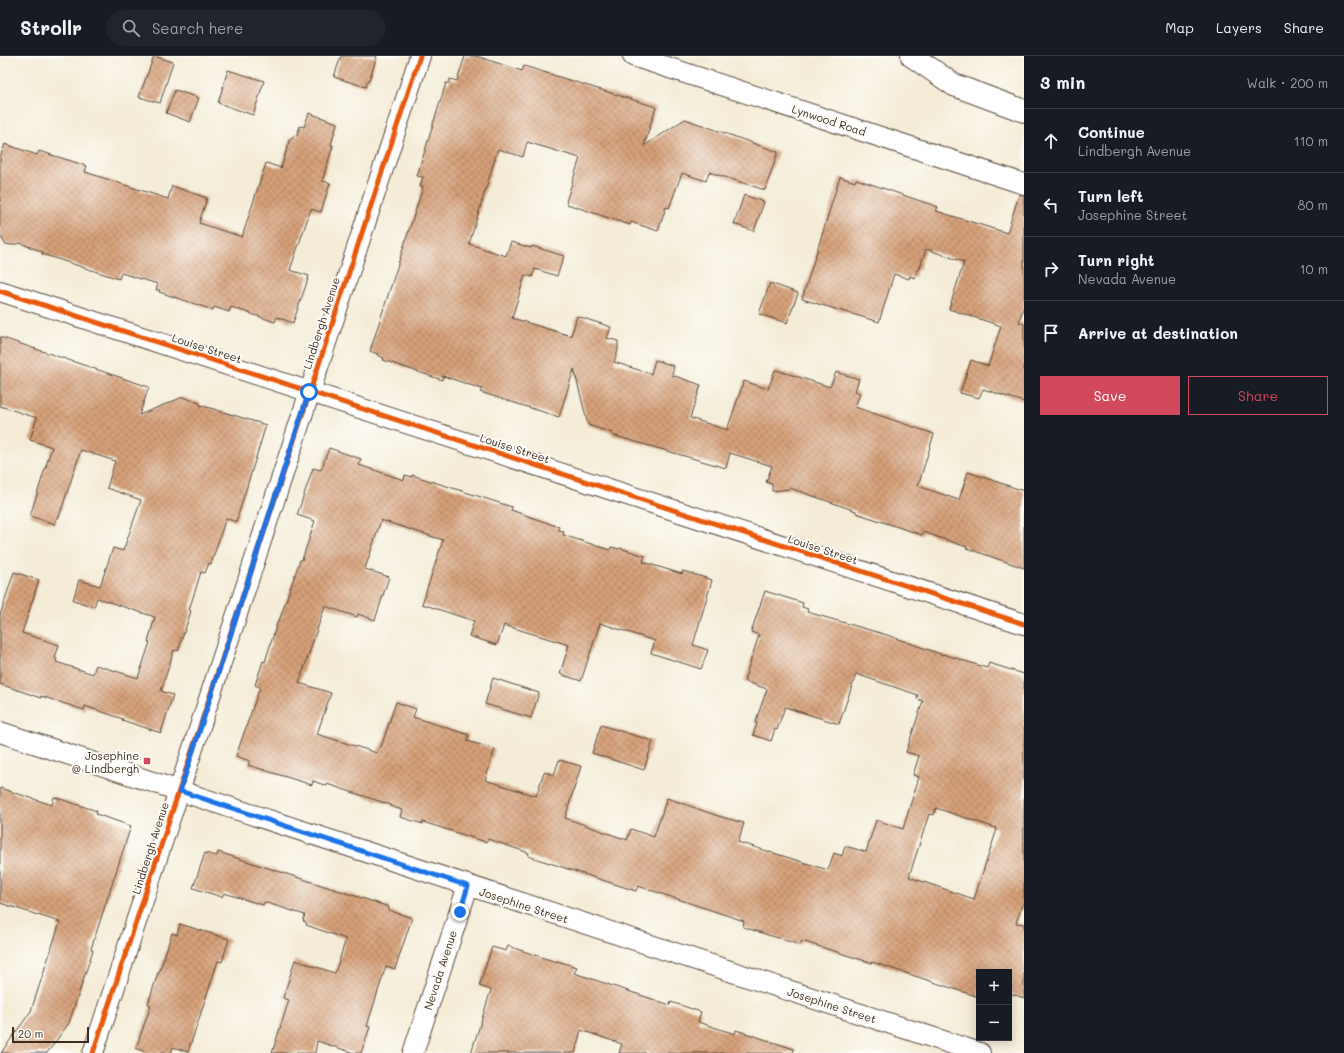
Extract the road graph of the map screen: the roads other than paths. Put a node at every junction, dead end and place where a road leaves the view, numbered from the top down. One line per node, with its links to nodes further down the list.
1 (420, 56): 7 (street, Lindbergh Avenue)
2 (633, 56): 5 (street, Lynwood Road)
3 (912, 56): 4 (highway)
4 (1024, 111)
5 (1024, 184)
6 (0, 291): 7 (street, Louise Street)
7 (309, 392): 8 (street, Louise Street); 10 (street, Lindbergh Avenue)
8 (1024, 624)
9 (0, 732): 10 (street, Josephine Street)
10 (180, 791): 11 (street, Josephine Street); 12 (street, Lindbergh Avenue)
11 (468, 886): 13 (street, Nevada Avenue); 14 (street, Josephine Street)
12 (93, 1053)
13 (413, 1053)
14 (980, 1053)

